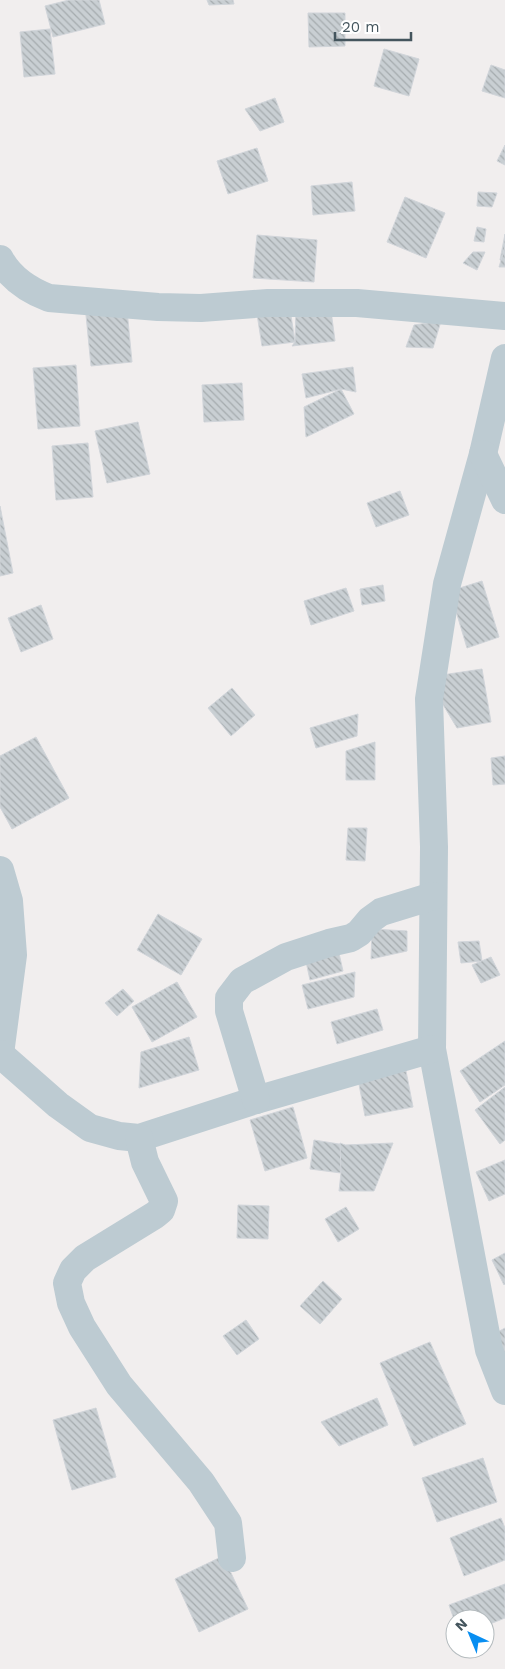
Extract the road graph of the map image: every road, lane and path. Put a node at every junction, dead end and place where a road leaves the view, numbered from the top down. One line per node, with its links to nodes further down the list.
1 (0, 259): 2 (street)
2 (505, 316)
3 (505, 358): 4 (street)
4 (483, 454): 5 (street); 7 (street)
5 (505, 500)
6 (0, 870): 9 (street)
7 (433, 896): 8 (street); 10 (street)
8 (432, 1049): 10 (street); 12 (street)
9 (0, 1054): 11 (street)
10 (256, 1100): 11 (street)
11 (139, 1138): 13 (street)
12 (505, 1391)
13 (232, 1558)

